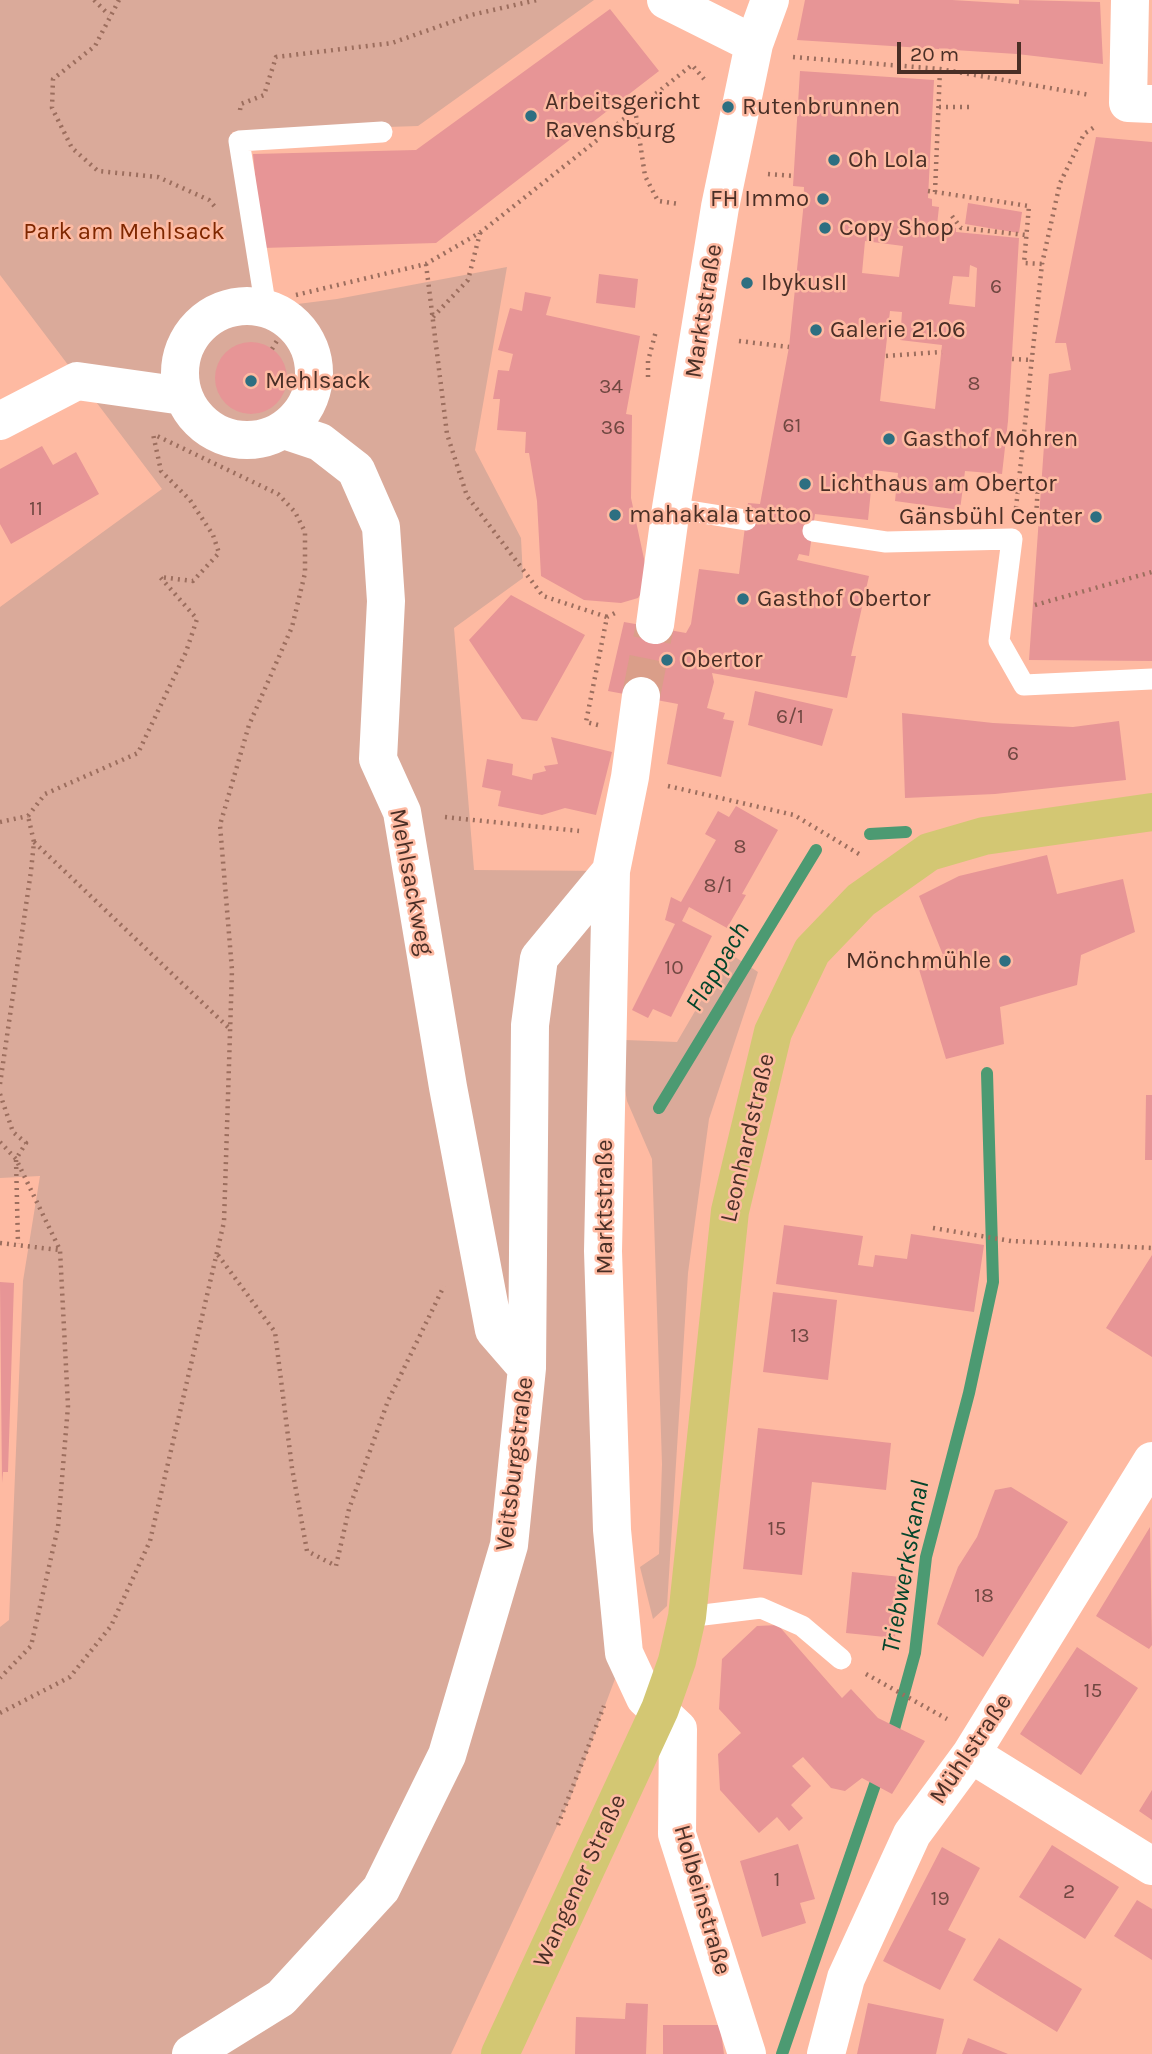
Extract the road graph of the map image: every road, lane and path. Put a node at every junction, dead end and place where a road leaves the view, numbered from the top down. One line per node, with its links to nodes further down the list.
1 (94, 0): 7 (path)
2 (119, 0): 7 (path)
3 (531, 0): 16 (path)
4 (666, 0): 8 (street)
5 (770, 0): 8 (street, Marktstraße)
6 (1130, 0): 11 (street)
7 (109, 15): 20 (path)
8 (754, 44): 9 (path); 19 (street, Marktstraße)
9 (940, 69): 11 (path); 12 (path)
10 (710, 85): 14 (path)
11 (1140, 104): 25 (path)
12 (939, 107): 13 (path); 18 (path)
13 (969, 107)
14 (635, 108): 19 (path); 22 (path)
15 (382, 132): 16 (lane)
16 (239, 141): 26 (lane)
17 (928, 191): 18 (path)
18 (935, 192): 23 (path)
19 (720, 207): 28 (street, Marktstraße)
20 (220, 214)
21 (952, 216): 23 (path)
22 (481, 232): 24 (path); 27 (path)
23 (1026, 235): 25 (path)
24 (426, 264): 26 (path); 27 (path)
25 (1042, 264): 33 (path)
26 (278, 302): 34 (street); 36 (street)
27 (432, 317): 45 (path)
28 (700, 337): 29 (path); 39 (street, Marktstraße)
29 (789, 347)
30 (942, 352): 31 (path)
31 (886, 356)
32 (1012, 359): 33 (path)
33 (1034, 360): 37 (path)
34 (183, 396): 35 (street); 36 (street)
35 (0, 421)
36 (284, 430): 50 (street, Mehlsackweg)
37 (1020, 480): 38 (path); 42 (path)
38 (1038, 482)
39 (671, 508): 40 (lane); 46 (street, Marktstraße)
40 (746, 520)
41 (813, 531): 42 (lane)
42 (1012, 539): 47 (lane)
43 (1152, 572): 44 (path)
44 (1030, 607)
45 (607, 617)
46 (655, 625)
47 (1152, 679)
48 (641, 696): 49 (street, Marktstraße)
49 (630, 777): 55 (street, Marktstraße); 56 (path)
50 (402, 812): 55 (path); 71 (street, Mehlsackweg)
51 (1152, 812): 56 (main road, Leonhardstraße)
52 (28, 816): 53 (path); 54 (path); 59 (path)
53 (0, 822)
54 (34, 842): 58 (path); 59 (path)
55 (614, 853): 71 (street, Veitsburgstraße); 74 (street, Marktstraße)
56 (894, 875): 73 (main road, Leonhardstraße)
57 (0, 1029): 58 (path)
58 (9, 1031): 60 (path)
59 (231, 1031): 69 (path)
60 (0, 1084)
61 (0, 1094): 63 (path)
62 (0, 1142): 63 (path)
63 (16, 1159): 66 (path); 68 (path)
64 (933, 1228): 67 (path)
65 (0, 1243): 66 (path)
66 (18, 1244): 68 (path)
67 (1152, 1248)
68 (60, 1250): 76 (path)
69 (218, 1255): 70 (path); 80 (path)
70 (446, 1282)
71 (527, 1368): 84 (street, Veitsburgstraße)
72 (1152, 1461): 81 (street, Mühlstraße)
73 (687, 1617): 75 (lane); 78 (main road, Leonhardstraße)
74 (624, 1653): 78 (street, Marktstraße); 82 (path)
75 (841, 1659)
76 (0, 1678)
77 (882, 1684): 79 (path)
78 (660, 1709): 85 (main road, Wangener Straße); 86 (street, Holbeinstraße)
79 (929, 1710)
80 (0, 1713)
81 (971, 1754): 83 (street); 87 (street, Mühlstraße)
82 (555, 1832)
83 (1152, 1866)
84 (191, 2054)
85 (500, 2054)
86 (747, 2054)
87 (826, 2054)

